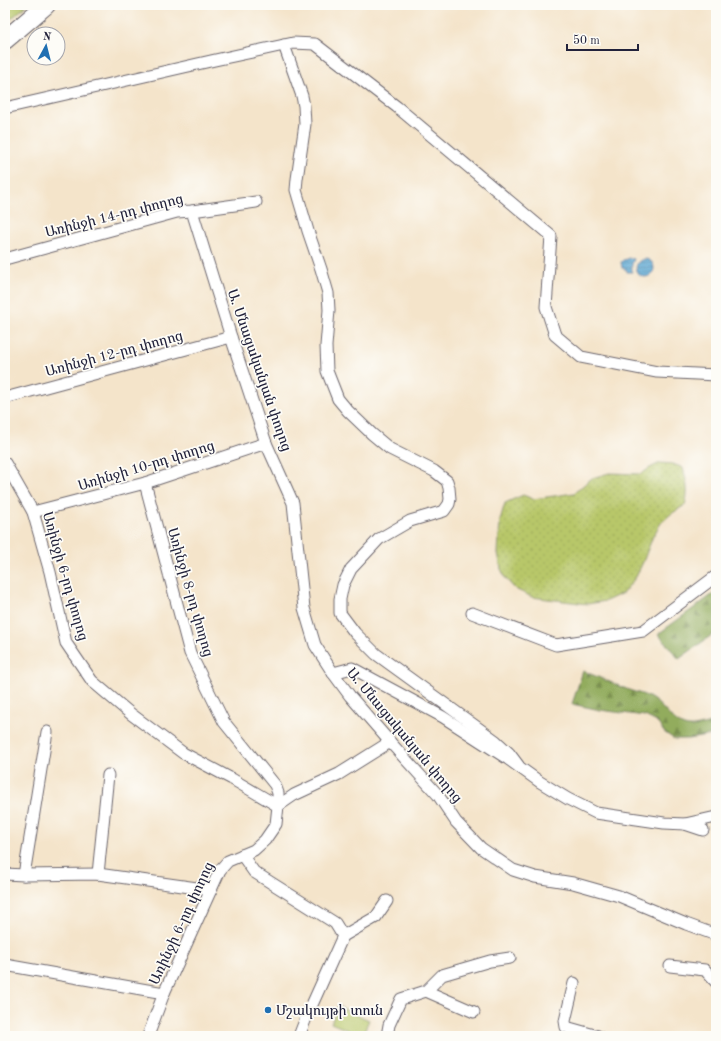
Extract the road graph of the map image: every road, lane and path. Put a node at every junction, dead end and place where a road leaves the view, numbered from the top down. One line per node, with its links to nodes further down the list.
1 (46, 5): 2 (highway)
2 (5, 40)
3 (284, 45): 4 (street); 9 (street); 20 (street)
4 (5, 108)
5 (256, 202): 6 (street, Առինջի 14-րդ փողոց)
6 (192, 211): 7 (street, Առինջի 14-րդ փողոց); 8 (street, Ա. Մնացականյան փողոց)
7 (5, 259)
8 (231, 337): 10 (street, Առինջի 12-րդ փողոց); 11 (street, Ա. Մնացականյան փողոց)
9 (716, 375)
10 (5, 398)
11 (266, 443): 13 (street, Առինջի 10-րդ փողոց); 17 (street, Ա. Մնացականյան փողոց)
12 (5, 463): 14 (street, Առինջի 6-րդ փողոց)
13 (145, 483): 14 (street, Առինջի 10-րդ փողոց); 22 (street, Առինջի 8-րդ փողոց)
14 (33, 512): 22 (street, Առինջի 6-րդ փողոց)
15 (716, 576): 16 (street)
16 (472, 614)
17 (333, 673): 19 (street, Ա. Մնացականյան փողոց); 20 (street)
18 (47, 732): 29 (street)
19 (390, 742): 22 (street); 32 (street, Ա. Մնացականյան փողոց)
20 (518, 765): 24 (street)
21 (108, 775): 28 (street)
22 (278, 806): 26 (street, Առինջի 6-րդ փողոց)
23 (716, 817): 24 (street)
24 (685, 824): 25 (street)
25 (703, 830)
26 (242, 855): 30 (street, Առինջի 6-րդ փողոց); 33 (street)
27 (5, 874): 29 (street)
28 (98, 874): 29 (street); 30 (street)
29 (24, 875)
30 (211, 890): 40 (street, Առինջի 6-րդ փողոց)
31 (387, 901): 33 (street)
32 (716, 935)
33 (343, 936): 43 (street)
34 (510, 958): 39 (street)
35 (5, 965): 40 (street)
36 (670, 966): 37 (street)
37 (716, 982)
38 (574, 983): 45 (street)
39 (426, 991): 41 (street); 44 (street)
40 (164, 993): 42 (street, Առինջի 6-րդ փողոց)
41 (474, 1012)
42 (148, 1036)
43 (299, 1036)
44 (387, 1036)
45 (598, 1036)

